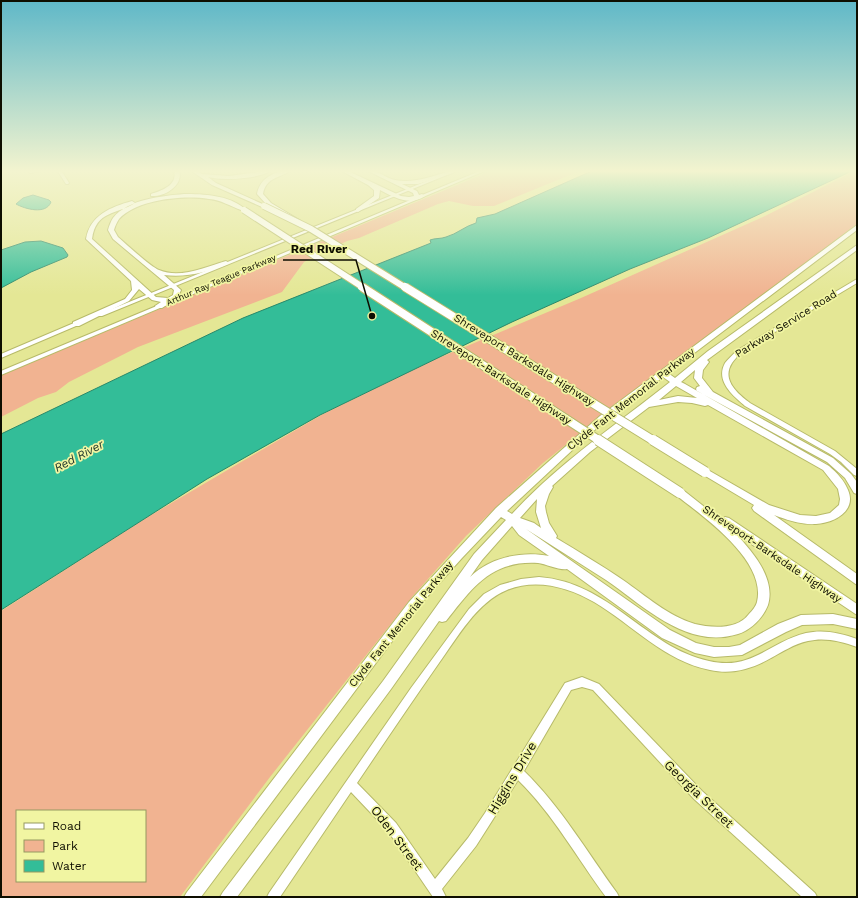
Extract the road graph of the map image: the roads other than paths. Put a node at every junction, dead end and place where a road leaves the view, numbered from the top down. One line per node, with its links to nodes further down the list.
1 (109, 212): 12 (main road)
2 (125, 212): 10 (main road)
3 (247, 212): 30 (main road, Shreveport-Barksdale Highway, bridge)
4 (279, 212): 26 (main road, Shreveport Barksdale Highway, bridge)
5 (353, 212): 9 (street, Arthur Ray Teague Parkway)
6 (384, 212): 15 (street, Arthur Ray Teague Parkway)
7 (857, 227): 22 (main road, Clyde Fant Memorial Parkway)
8 (857, 247): 19 (main road, Clyde Fant Memorial Parkway)
9 (226, 263): 10 (main road); 13 (street, Arthur Ray Teague Parkway)
10 (156, 272): 13 (main road)
11 (857, 281): 27 (street, Parkway Service Road)
12 (134, 282): 14 (main road); 18 (main road)
13 (173, 286): 14 (street, Arthur Ray Teague Parkway); 16 (main road)
14 (149, 295): 16 (main road); 18 (street, Arthur Ray Teague Parkway)
15 (181, 297): 16 (main road); 17 (street, Arthur Ray Teague Parkway)
16 (169, 300): 17 (main road)
17 (160, 306): 21 (street, Arthur Ray Teague Parkway)
18 (76, 324): 20 (street, Arthur Ray Teague Parkway)
19 (711, 353): 23 (main road, Clyde Fant Memorial Parkway); 24 (main road)
20 (1, 356)
21 (1, 373)
22 (663, 374): 23 (main road); 31 (main road, Clyde Fant Memorial Parkway)
23 (676, 381): 24 (main road); 25 (main road, Clyde Fant Memorial Parkway)
24 (717, 402): 25 (main road); 26 (main road); 29 (main road)
25 (633, 416): 28 (main road, Clyde Fant Memorial Parkway)
26 (705, 472): 35 (main road, Shreveport Barksdale Highway)
27 (857, 473)
28 (555, 477): 32 (main road, Clyde Fant Memorial Parkway); 33 (main road)
29 (857, 490)
30 (680, 493): 33 (main road); 36 (main road, Shreveport-Barksdale Highway)
31 (499, 511): 32 (main road); 44 (main road, Clyde Fant Memorial Parkway)
32 (512, 519): 33 (main road); 34 (main road); 39 (main road, Clyde Fant Memorial Parkway)
33 (558, 544)
34 (579, 572): 37 (main road); 39 (main road)
35 (857, 580)
36 (857, 610)
37 (857, 624)
38 (857, 643): 42 (street)
39 (393, 677): 45 (main road, Clyde Fant Memorial Parkway)
40 (594, 685): 41 (street, Higgins Drive); 48 (street, Georgia Street)
41 (516, 771): 43 (street, Higgins Drive); 47 (street)
42 (350, 784): 43 (street, Oden Street); 46 (street)
43 (437, 893)
44 (192, 897)
45 (228, 897)
46 (273, 897)
47 (613, 897)
48 (811, 897)

